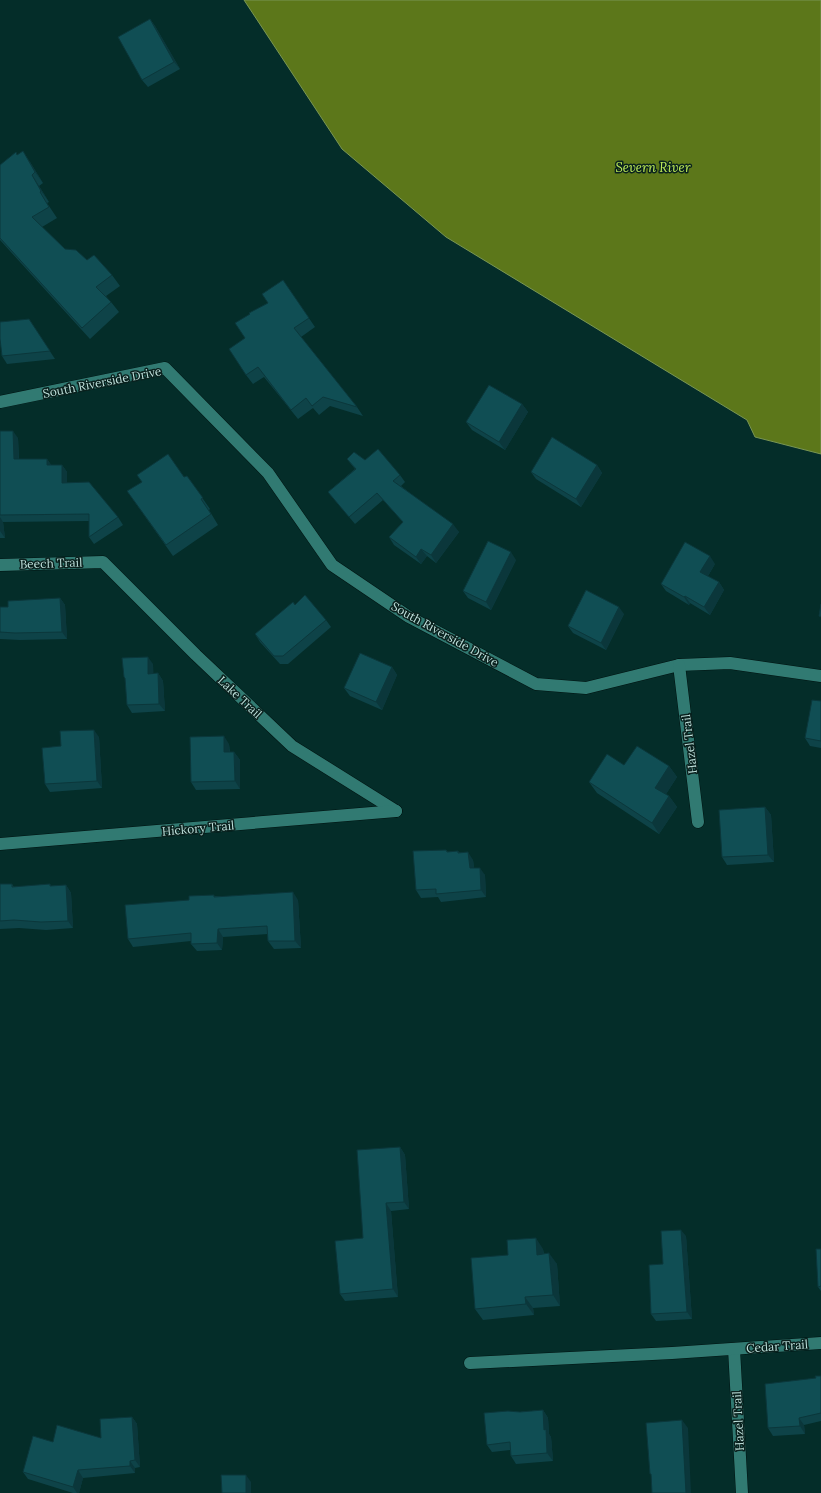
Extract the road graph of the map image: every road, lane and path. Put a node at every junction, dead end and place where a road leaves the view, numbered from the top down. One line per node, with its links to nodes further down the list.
1 (0, 402): 4 (street, South Riverside Drive)
2 (103, 562): 3 (street, Beech Trail); 6 (street, Lake Trail)
3 (0, 565)
4 (679, 665): 5 (street, South Riverside Drive); 7 (street, Hazel Trail)
5 (821, 676)
6 (396, 811): 8 (street, Hickory Trail)
7 (698, 822)
8 (0, 844)
9 (821, 1343): 10 (street, Cedar Trail)
10 (734, 1349): 11 (street, Cedar Trail); 12 (street, Hazel Trail)
11 (470, 1363)
12 (742, 1493)

